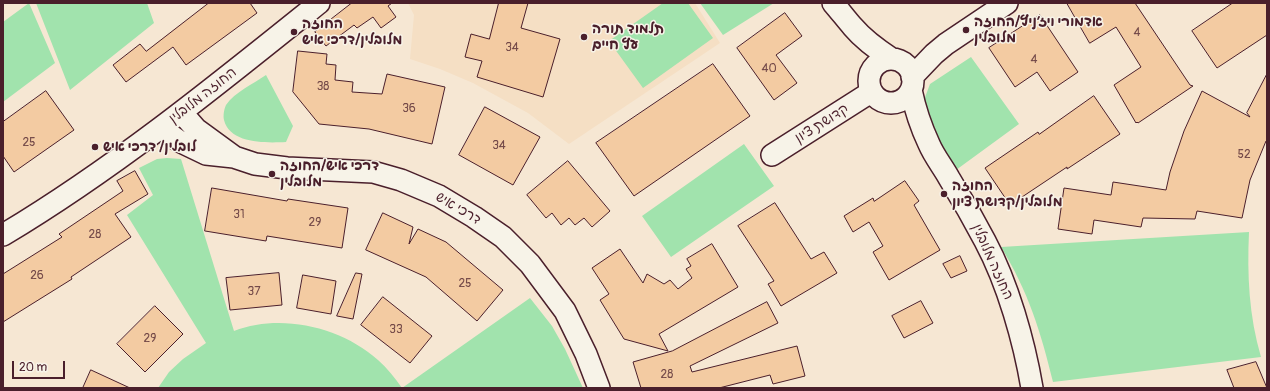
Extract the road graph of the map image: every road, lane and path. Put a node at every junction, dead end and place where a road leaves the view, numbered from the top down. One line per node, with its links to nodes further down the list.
1 (319, 3): 9 (street, החוזה מלובלין)
2 (833, 3): 4 (street)
3 (1007, 3): 6 (street)
4 (854, 28): 5 (street); 6 (street)
5 (871, 71): 6 (street); 7 (street)
6 (904, 72): 8 (street); 11 (street, החוזה מלובלין)
7 (872, 92): 8 (street); 12 (street, קדושת ציון)
8 (889, 103): 11 (street, החוזה מלובלין)
9 (182, 113): 10 (street, החוזה מלובלין); 13 (street, דרכי איש)
10 (161, 128): 13 (street, דרכי איש); 14 (street, החוזה מלובלין)
11 (930, 146): 16 (street, החוזה מלובלין)
12 (772, 155)
13 (234, 157): 15 (street, דרכי איש)
14 (3, 235)
15 (599, 388)
16 (1032, 388)

